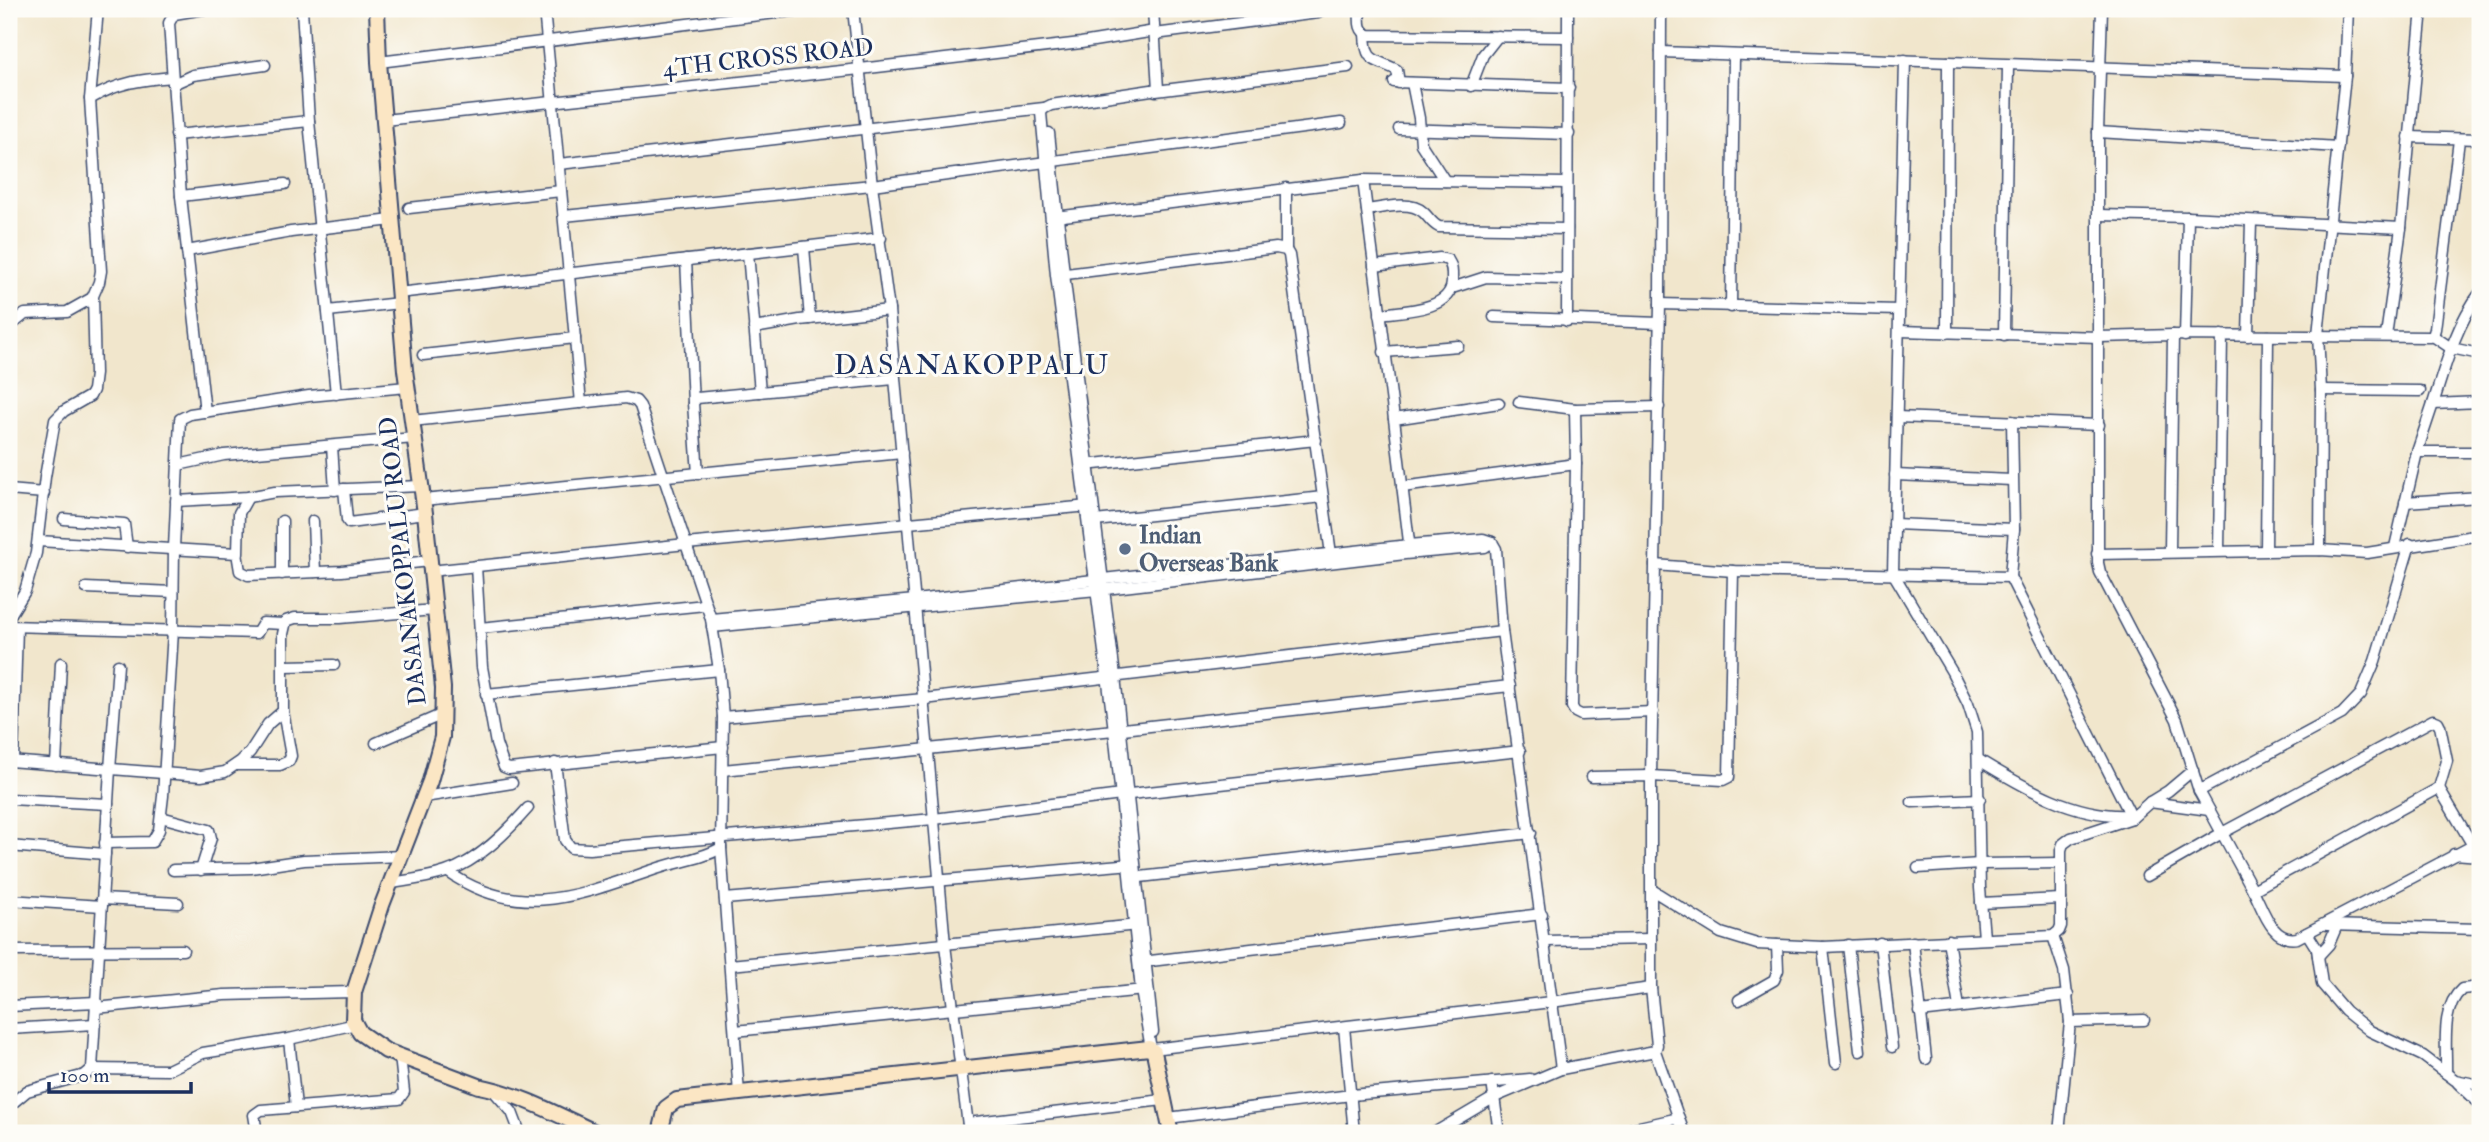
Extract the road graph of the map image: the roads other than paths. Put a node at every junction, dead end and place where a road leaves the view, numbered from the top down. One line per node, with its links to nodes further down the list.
1 (98, 9): 38 (street)
2 (204, 9): 15 (street)
3 (302, 9): 42 (street)
4 (377, 9): 25 (street, DASANAKOPPALU ROAD)
5 (544, 9): 21 (street)
6 (809, 9): 21 (street)
7 (853, 9): 31 (street)
8 (1153, 9): 17 (street)
9 (1360, 9): 18 (street)
10 (1568, 9): 20 (street)
11 (1661, 9): 22 (street)
12 (2102, 9): 30 (street)
13 (2348, 9): 32 (street)
14 (2422, 9): 50 (street)
15 (172, 11): 33 (street)
16 (1318, 13): 17 (street, 4TH CROSS ROAD)
17 (1155, 33): 31 (street, 4TH CROSS ROAD); 37 (street)
18 (1365, 34): 19 (street); 34 (street)
19 (1497, 36): 20 (street); 35 (street)
20 (1568, 37): 36 (street)
21 (547, 41): 25 (street); 39 (street)
22 (1661, 52): 23 (street); 90 (street)
23 (1734, 55): 24 (street); 91 (street)
24 (1905, 60): 26 (street); 94 (street)
25 (379, 62): 41 (street, DASANAKOPPALU ROAD)
26 (1948, 62): 28 (street); 104 (street)
27 (265, 65): 33 (street)
28 (2008, 65): 30 (street); 105 (street)
29 (1348, 67): 37 (street)
30 (2101, 68): 32 (street); 47 (street)
31 (860, 69): 39 (street, 4TH CROSS ROAD); 44 (street)
32 (2345, 76): 53 (street)
33 (173, 81): 38 (street); 49 (street)
34 (1412, 83): 35 (street); 45 (street)
35 (1471, 86): 36 (street)
36 (1569, 88): 48 (street)
37 (1156, 91): 40 (street)
38 (90, 99): 88 (street)
39 (553, 103): 41 (street, 4TH CROSS ROAD); 55 (street)
40 (1043, 109): 44 (street); 54 (street)
41 (384, 120): 70 (street, DASANAKOPPALU ROAD)
42 (309, 121): 49 (street); 73 (street)
43 (1340, 123): 54 (street)
44 (868, 128): 55 (street); 60 (street)
45 (1419, 128): 46 (street); 48 (street); 57 (street)
46 (1399, 129)
47 (2098, 132): 53 (street); 66 (street)
48 (1569, 134): 58 (street)
49 (176, 135): 63 (street)
50 (2409, 137): 52 (street); 74 (street)
51 (2480, 139): 52 (street)
52 (2459, 140): 112 (street)
53 (2338, 147): 72 (street)
54 (1049, 162): 60 (street); 68 (street)
55 (559, 164): 62 (street)
56 (1363, 180): 57 (street); 61 (street); 65 (street)
57 (1445, 181): 58 (street)
58 (1566, 183): 75 (street)
59 (285, 184): 63 (street)
60 (872, 185): 67 (street); 76 (street)
61 (1286, 188): 68 (street); 78 (street)
62 (561, 191): 64 (street); 67 (street)
63 (181, 196): 79 (street)
64 (409, 208)
65 (1367, 210): 75 (street); 82 (street)
66 (2099, 215): 69 (street); 113 (street)
67 (564, 216): 83 (street)
68 (1055, 217): 84 (street)
69 (2188, 217): 71 (street); 107 (street)
70 (392, 220): 73 (street); 89 (street, DASANAKOPPALU ROAD)
71 (2251, 220): 72 (street); 110 (street)
72 (2329, 225): 74 (street); 109 (street)
73 (319, 228): 79 (street); 95 (street)
74 (2401, 228): 114 (street)
75 (1567, 229): 85 (street)
76 (881, 238): 77 (street); 93 (street)
77 (804, 247): 80 (street); 98 (street)
78 (1286, 250): 84 (street); 142 (street)
79 (187, 251): 135 (street)
80 (748, 253): 81 (street); 102 (street)
81 (685, 260): 83 (street); 130 (street)
82 (1374, 266): 86 (street); 96 (street)
83 (568, 272): 89 (street); 115 (street)
84 (1060, 275): 149 (street)
85 (1567, 279): 86 (street); 99 (street)
86 (1452, 288): 96 (street)
87 (2480, 293): 92 (street)
88 (92, 298): 101 (street); 157 (street)
89 (399, 298): 95 (street); 122 (street, DASANAKOPPALU ROAD)
90 (1660, 304): 91 (street); 100 (street)
91 (1731, 307): 94 (street)
92 (2475, 307): 117 (street)
93 (889, 310): 98 (street); 121 (street)
94 (1899, 310): 103 (street)
95 (328, 311): 126 (street)
96 (1380, 314): 118 (street)
97 (1494, 317): 99 (street)
98 (810, 319): 102 (street)
99 (1567, 321): 100 (street)
100 (1659, 323): 133 (street)
101 (9, 327)
102 (754, 328): 125 (street)
103 (1899, 331): 104 (street); 136 (street)
104 (1947, 333): 105 (street)
105 (2004, 335): 113 (street)
106 (2173, 335): 107 (street); 113 (street); 181 (street)
107 (2185, 335): 108 (street)
108 (2221, 335): 110 (street); 182 (street)
109 (2318, 335): 111 (street); 114 (street); 123 (street)
110 (2248, 336): 111 (street)
111 (2268, 336): 183 (street)
112 (2433, 336): 114 (street); 117 (street)
113 (2099, 337): 140 (street)
114 (2386, 337)
115 (575, 338): 120 (street); 127 (street)
116 (1458, 346): 118 (street)
117 (2451, 348): 119 (street); 132 (street)
118 (1384, 352): 137 (street)
119 (2480, 354)
120 (423, 355)
121 (894, 379): 125 (street); 146 (street)
122 (407, 387): 126 (street); 138 (street, DASANAKOPPALU ROAD)
123 (2321, 390): 124 (street); 180 (street)
124 (2420, 391)
125 (760, 392): 130 (street)
126 (336, 394): 135 (street)
127 (581, 402): 138 (street); 152 (street)
128 (1519, 402): 134 (street)
129 (2480, 402): 132 (street)
130 (693, 403): 150 (street)
131 (1499, 403): 137 (street)
132 (2433, 404): 144 (street)
133 (1659, 407): 134 (street); 187 (street)
134 (1575, 408): 147 (street)
135 (205, 412): 148 (street)
136 (1897, 417): 139 (street); 151 (street)
137 (1394, 419): 154 (street)
138 (412, 421): 141 (street, DASANAKOPPALU ROAD)
139 (2012, 421): 140 (street); 153 (street)
140 (2099, 425): 186 (street)
141 (414, 438): 143 (street); 161 (street, DASANAKOPPALU ROAD)
142 (1316, 440): 149 (street); 159 (street)
143 (332, 446): 148 (street); 156 (street)
144 (2417, 452): 145 (street); 163 (street)
145 (2480, 452)
146 (902, 453): 150 (street); 169 (street)
147 (1576, 464): 154 (street); 218 (street)
148 (178, 465): 162 (street)
149 (1085, 465): 164 (street)
150 (698, 474): 152 (street)
151 (1895, 475): 153 (street); 170 (street)
152 (663, 478): 161 (street); 174 (street)
153 (2012, 480): 171 (street)
154 (1402, 487): 179 (street)
155 (9, 490): 157 (street)
156 (340, 490): 158 (street); 161 (street); 161 (street)
157 (44, 493): 173 (street)
158 (248, 496): 162 (street); 184 (street)
159 (1324, 497): 168 (street); 185 (street)
160 (2480, 497): 163 (street)
161 (423, 500): 188 (street, DASANAKOPPALU ROAD)
162 (176, 501): 178 (street)
163 (2405, 502): 177 (street)
164 (1090, 506): 168 (street); 169 (street); 195 (street)
165 (64, 519): 176 (street)
166 (282, 521): 193 (street)
167 (313, 521): 191 (street)
168 (1095, 521): 195 (street)
169 (907, 523): 174 (street); 198 (street)
170 (1894, 524): 171 (street); 192 (street)
171 (2014, 528): 194 (street)
172 (2480, 535): 175 (street)
173 (38, 541): 176 (street); 201 (street)
174 (687, 544): 189 (street); 199 (street)
175 (2410, 544): 177 (street); 239 (street)
176 (127, 547): 178 (street)
177 (2395, 547): 180 (street)
178 (174, 548): 184 (street); 197 (street)
179 (1409, 549): 185 (street); 195 (street); 207 (street)
180 (2320, 550): 183 (street)
181 (2170, 551): 182 (street); 186 (street)
182 (2219, 551): 183 (street)
183 (2266, 551)
184 (238, 554): 193 (street)
185 (1331, 554): 195 (street)
186 (2097, 554): 233 (street)
187 (1655, 565): 190 (street); 218 (street)
188 (430, 566): 189 (street); 191 (street); 200 (street, DASANAKOPPALU ROAD)
189 (476, 566): 205 (street)
190 (1733, 571): 192 (street); 235 (street)
191 (314, 572): 193 (street)
192 (1893, 573): 194 (street); 226 (street)
193 (282, 574)
194 (2010, 578): 250 (street)
195 (1100, 585): 198 (street); 213 (street)
196 (86, 588): 197 (street)
197 (173, 592): 206 (street)
198 (916, 604): 202 (street); 216 (street)
199 (705, 605): 202 (street); 205 (street)
200 (434, 610): 203 (street); 219 (street, DASANAKOPPALU ROAD)
201 (9, 617)
202 (711, 623): 212 (street)
203 (284, 624): 206 (street); 210 (street)
204 (13, 626): 206 (street); 227 (street)
205 (480, 628): 215 (street)
206 (173, 631): 234 (street)
207 (1502, 631): 213 (street); 214 (street)
208 (61, 663): 229 (street)
209 (118, 664): 231 (street)
210 (284, 666): 211 (street); 217 (street)
211 (334, 666)
212 (719, 670): 215 (street); 220 (street)
213 (1111, 676): 216 (street); 221 (street)
214 (1510, 686): 221 (street); 225 (street)
215 (486, 694): 228 (street)
216 (924, 699): 220 (street); 224 (street)
217 (283, 711): 230 (street); 230 (street)
218 (1653, 712): 235 (street)
219 (443, 714): 222 (street); 241 (street, DASANAKOPPALU ROAD)
220 (723, 717): 223 (street)
221 (1117, 730): 224 (street); 240 (street)
222 (376, 743)
223 (723, 747): 228 (street); 232 (street)
224 (929, 750): 232 (street); 251 (street)
225 (1520, 751): 240 (street); 252 (street)
226 (1979, 760): 243 (street); 250 (street)
227 (11, 761): 229 (street)
228 (555, 763): 254 (street)
229 (56, 765): 231 (street)
230 (235, 765): 234 (street)
231 (110, 769): 234 (street); 246 (street)
232 (723, 770): 254 (street)
233 (2193, 770): 239 (street); 245 (street)
234 (164, 774): 249 (street)
235 (1651, 776): 236 (street); 272 (street)
236 (1592, 777)
237 (512, 783): 241 (street)
238 (2439, 788): 253 (street); 255 (street); 273 (street)
239 (2199, 791): 248 (street)
240 (1125, 794): 251 (street); 262 (street)
241 (424, 797): 259 (street, DASANAKOPPALU ROAD)
242 (9, 799): 246 (street)
243 (1980, 799): 244 (street); 263 (street)
244 (1912, 802)
245 (2150, 802): 248 (street); 250 (street)
246 (108, 804): 257 (street)
247 (528, 808): 267 (street)
248 (2209, 810): 253 (street)
249 (160, 817): 257 (street); 266 (street)
250 (2131, 817): 261 (street)
251 (934, 819): 254 (street); 270 (street)
252 (1531, 833): 269 (street); 280 (street)
253 (2221, 833): 268 (street); 273 (street)
254 (721, 843): 267 (street); 274 (street)
255 (2476, 843): 258 (street)
256 (9, 846): 257 (street)
257 (105, 849): 277 (street)
258 (2454, 854): 260 (street); 282 (street)
259 (403, 856): 266 (street); 271 (street, DASANAKOPPALU ROAD)
260 (2480, 856)
261 (2061, 863): 263 (street); 275 (street)
262 (1131, 864): 269 (street); 270 (street)
263 (1980, 864): 264 (street); 279 (street)
264 (1918, 867)
265 (173, 870): 266 (street)
266 (201, 870)
267 (448, 872): 271 (street)
268 (2147, 876)
269 (1133, 878): 281 (street)
270 (939, 880): 274 (street); 292 (street)
271 (392, 883): 305 (street, DASANAKOPPALU ROAD)
272 (1652, 890): 287 (street); 293 (street)
273 (2253, 890): 284 (street)
274 (725, 899): 301 (street)
275 (2061, 899): 279 (street); 285 (street)
276 (9, 900): 277 (street)
277 (102, 903): 278 (street); 298 (street)
278 (178, 903)
279 (1981, 903): 286 (street)
280 (1542, 914): 289 (street); 300 (street)
281 (1138, 925): 292 (street); 300 (street)
282 (2332, 925): 283 (street); 284 (street); 299 (street)
283 (2480, 929)
284 (2307, 933): 299 (street)
285 (2053, 936): 286 (street); 306 (street)
286 (1984, 937): 288 (street)
287 (1651, 939): 289 (street); 303 (street)
288 (1948, 940): 290 (street); 311 (street)
289 (1546, 941): 308 (street)
290 (1913, 942): 291 (street); 313 (street)
291 (1880, 943): 294 (street); 323 (street)
292 (945, 945): 301 (street); 312 (street)
293 (1777, 945): 295 (street); 307 (street)
294 (1848, 945): 295 (street); 325 (street)
295 (1823, 947): 328 (street)
296 (183, 950): 298 (street)
297 (9, 951): 298 (street)
298 (99, 951): 309 (street)
299 (2318, 956): 332 (street)
300 (1142, 962): 304 (street)
301 (730, 965): 320 (street)
302 (2480, 987): 332 (street)
303 (1651, 988): 308 (street); 324 (street)
304 (1144, 990): 312 (street); 322 (street)
305 (354, 992): 309 (street); 317 (street, DASANAKOPPALU ROAD)
306 (2068, 995): 311 (street); 315 (street)
307 (1739, 1000)
308 (1552, 1002): 318 (street); 330 (street)
309 (96, 1005): 310 (street); 316 (street)
310 (9, 1006)
311 (1959, 1007): 313 (street)
312 (954, 1010): 320 (street); 331 (street)
313 (1920, 1012): 327 (street)
314 (2144, 1020): 315 (street)
315 (2070, 1022): 358 (street)
316 (95, 1024): 319 (street); 329 (street)
317 (356, 1024): 321 (street); 326 (street)
318 (1344, 1027): 322 (street); 339 (street)
319 (9, 1029)
320 (735, 1031): 338 (street)
321 (289, 1040): 329 (street); 344 (street)
322 (1151, 1046): 331 (street); 341 (street)
323 (1892, 1047)
324 (1655, 1051): 330 (street); 346 (street)
325 (1860, 1051)
326 (400, 1056): 337 (street); 344 (street)
327 (1926, 1059)
328 (1836, 1063)
329 (92, 1069): 343 (street)
330 (1561, 1069): 333 (street)
331 (960, 1070): 338 (street); 347 (street)
332 (2446, 1073): 334 (street)
333 (1539, 1078): 335 (street); 340 (street)
334 (2455, 1080): 336 (street); 342 (street)
335 (1492, 1082): 339 (street); 340 (street)
336 (2480, 1084)
337 (492, 1089): 349 (street); 350 (street)
338 (739, 1094): 351 (street)
339 (1351, 1095): 345 (street); 353 (street)
340 (1495, 1097): 354 (street); 355 (street)
341 (1163, 1100): 345 (street); 347 (street)
342 (2480, 1104)
343 (9, 1106)
344 (296, 1107): 348 (street)
345 (1168, 1118): 352 (street)
346 (1679, 1118): 356 (street); 357 (street)
347 (969, 1128)
348 (257, 1133)
349 (520, 1133)
350 (597, 1133)
351 (660, 1133)
352 (1171, 1133)
353 (1354, 1133)
354 (1434, 1133)
355 (1499, 1133)
356 (1613, 1133)
357 (1684, 1133)
358 (2059, 1133)

